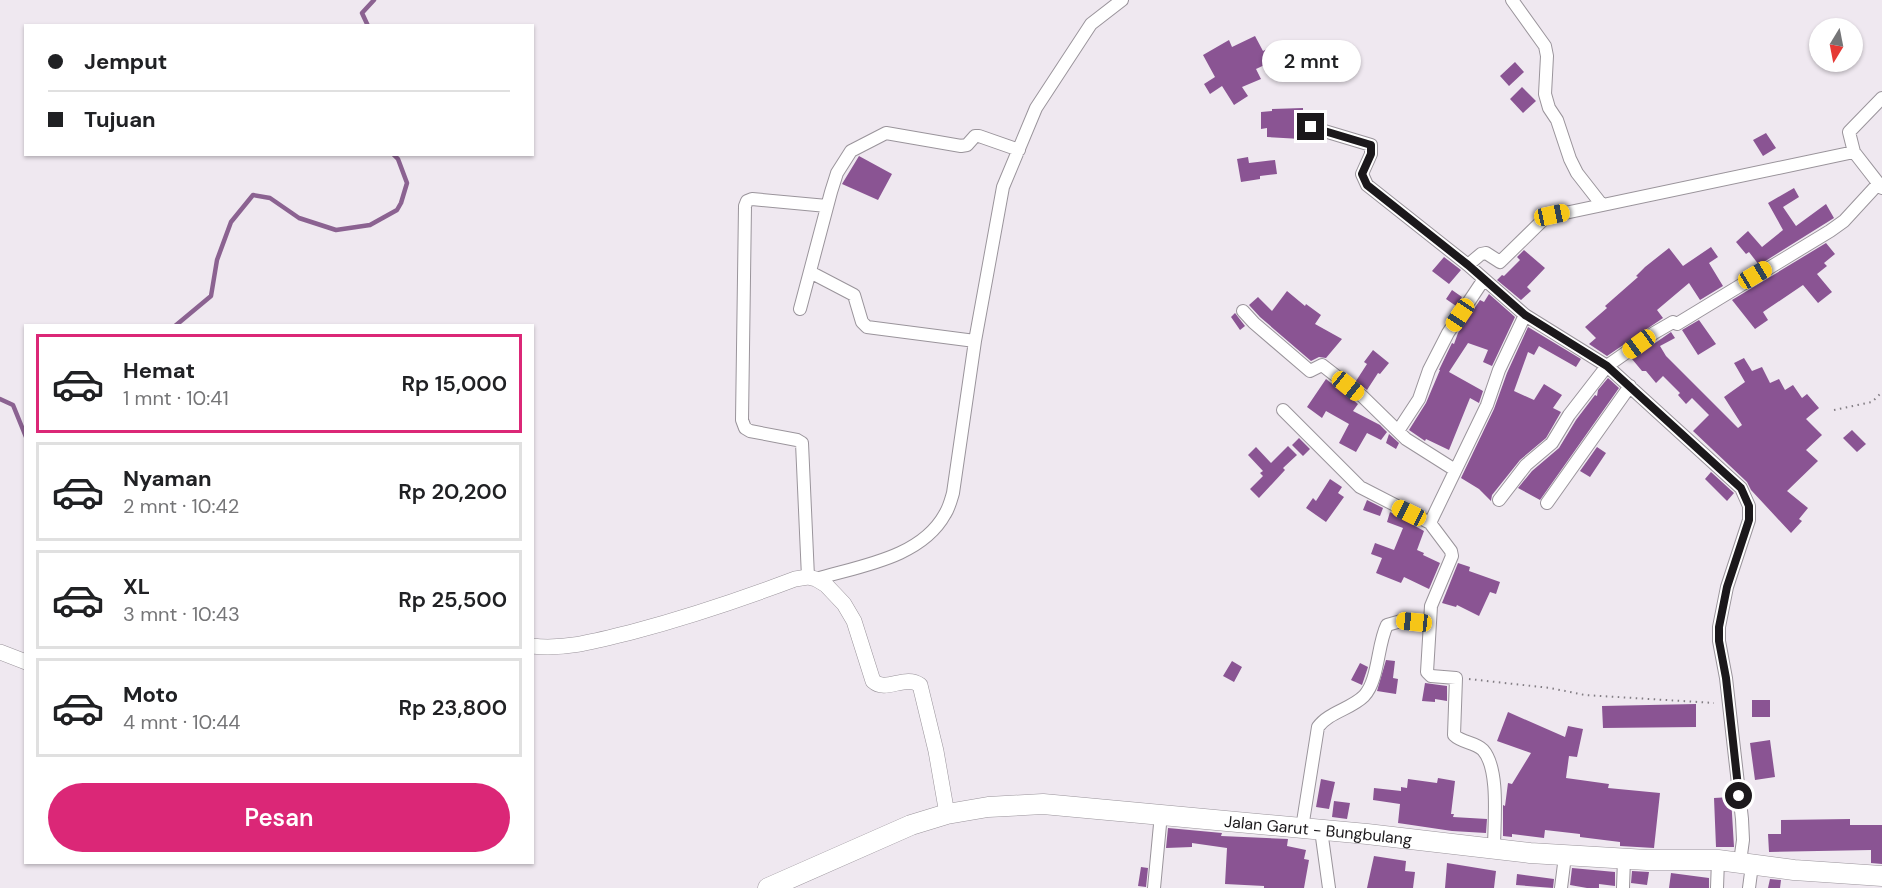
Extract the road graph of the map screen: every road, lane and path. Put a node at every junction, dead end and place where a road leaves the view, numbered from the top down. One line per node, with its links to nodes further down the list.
1 (1122, 0): 3 (street)
2 (1512, 0): 9 (street)
3 (1106, 5): 6 (street)
4 (1882, 98): 7 (street)
5 (1311, 127): 11 (street)
6 (1018, 150): 10 (street); 17 (street)
7 (1854, 152): 8 (street); 9 (street)
8 (1880, 186): 18 (street)
9 (1602, 205): 11 (street)
10 (826, 206): 12 (street); 28 (street)
11 (1468, 265): 13 (street)
12 (810, 272): 14 (street); 17 (street)
13 (1484, 279): 16 (street); 23 (street)
14 (800, 309)
15 (1243, 311): 23 (street)
16 (1525, 315): 18 (street); 24 (street)
17 (975, 341): 28 (street)
18 (1607, 366): 19 (street); 25 (street)
19 (1630, 386): 26 (street); 34 (street)
20 (1882, 392): 22 (path)
21 (1283, 410): 27 (street)
22 (1834, 410)
23 (1398, 431): 24 (street)
24 (1455, 470): 27 (street)
25 (1499, 500)
26 (1547, 503)
27 (1430, 523): 29 (street)
28 (812, 578): 30 (street); 35 (street)
29 (1430, 625): 33 (street); 37 (street)
30 (534, 646)
31 (0, 652): 32 (street)
32 (24, 661)
33 (1456, 678): 34 (path); 38 (street)
34 (1729, 704): 42 (street)
35 (947, 814): 36 (main road, Jalan Garut - Bungbulang); 44 (main road, Jalan Garut - Bungbulang)
36 (1161, 814): 37 (main road, Jalan Garut - Bungbulang); 45 (street)
37 (1312, 829): 38 (main road, Jalan Garut - Bungbulang); 46 (street)
38 (1494, 849): 39 (main road, Jalan Garut - Bungbulang)
39 (1565, 856): 40 (main road, Jalan Garut - Bungbulang); 47 (street)
40 (1624, 859): 41 (main road, Jalan Garut - Bungbulang); 48 (street)
41 (1718, 860): 42 (main road, Jalan Garut - Bungbulang); 49 (street)
42 (1746, 863): 43 (main road, Jalan Garut - Bungbulang); 50 (street)
43 (1882, 876)
44 (768, 888)
45 (1154, 888)
46 (1329, 888)
47 (1561, 888)
48 (1623, 888)
49 (1717, 888)
50 (1749, 888)

